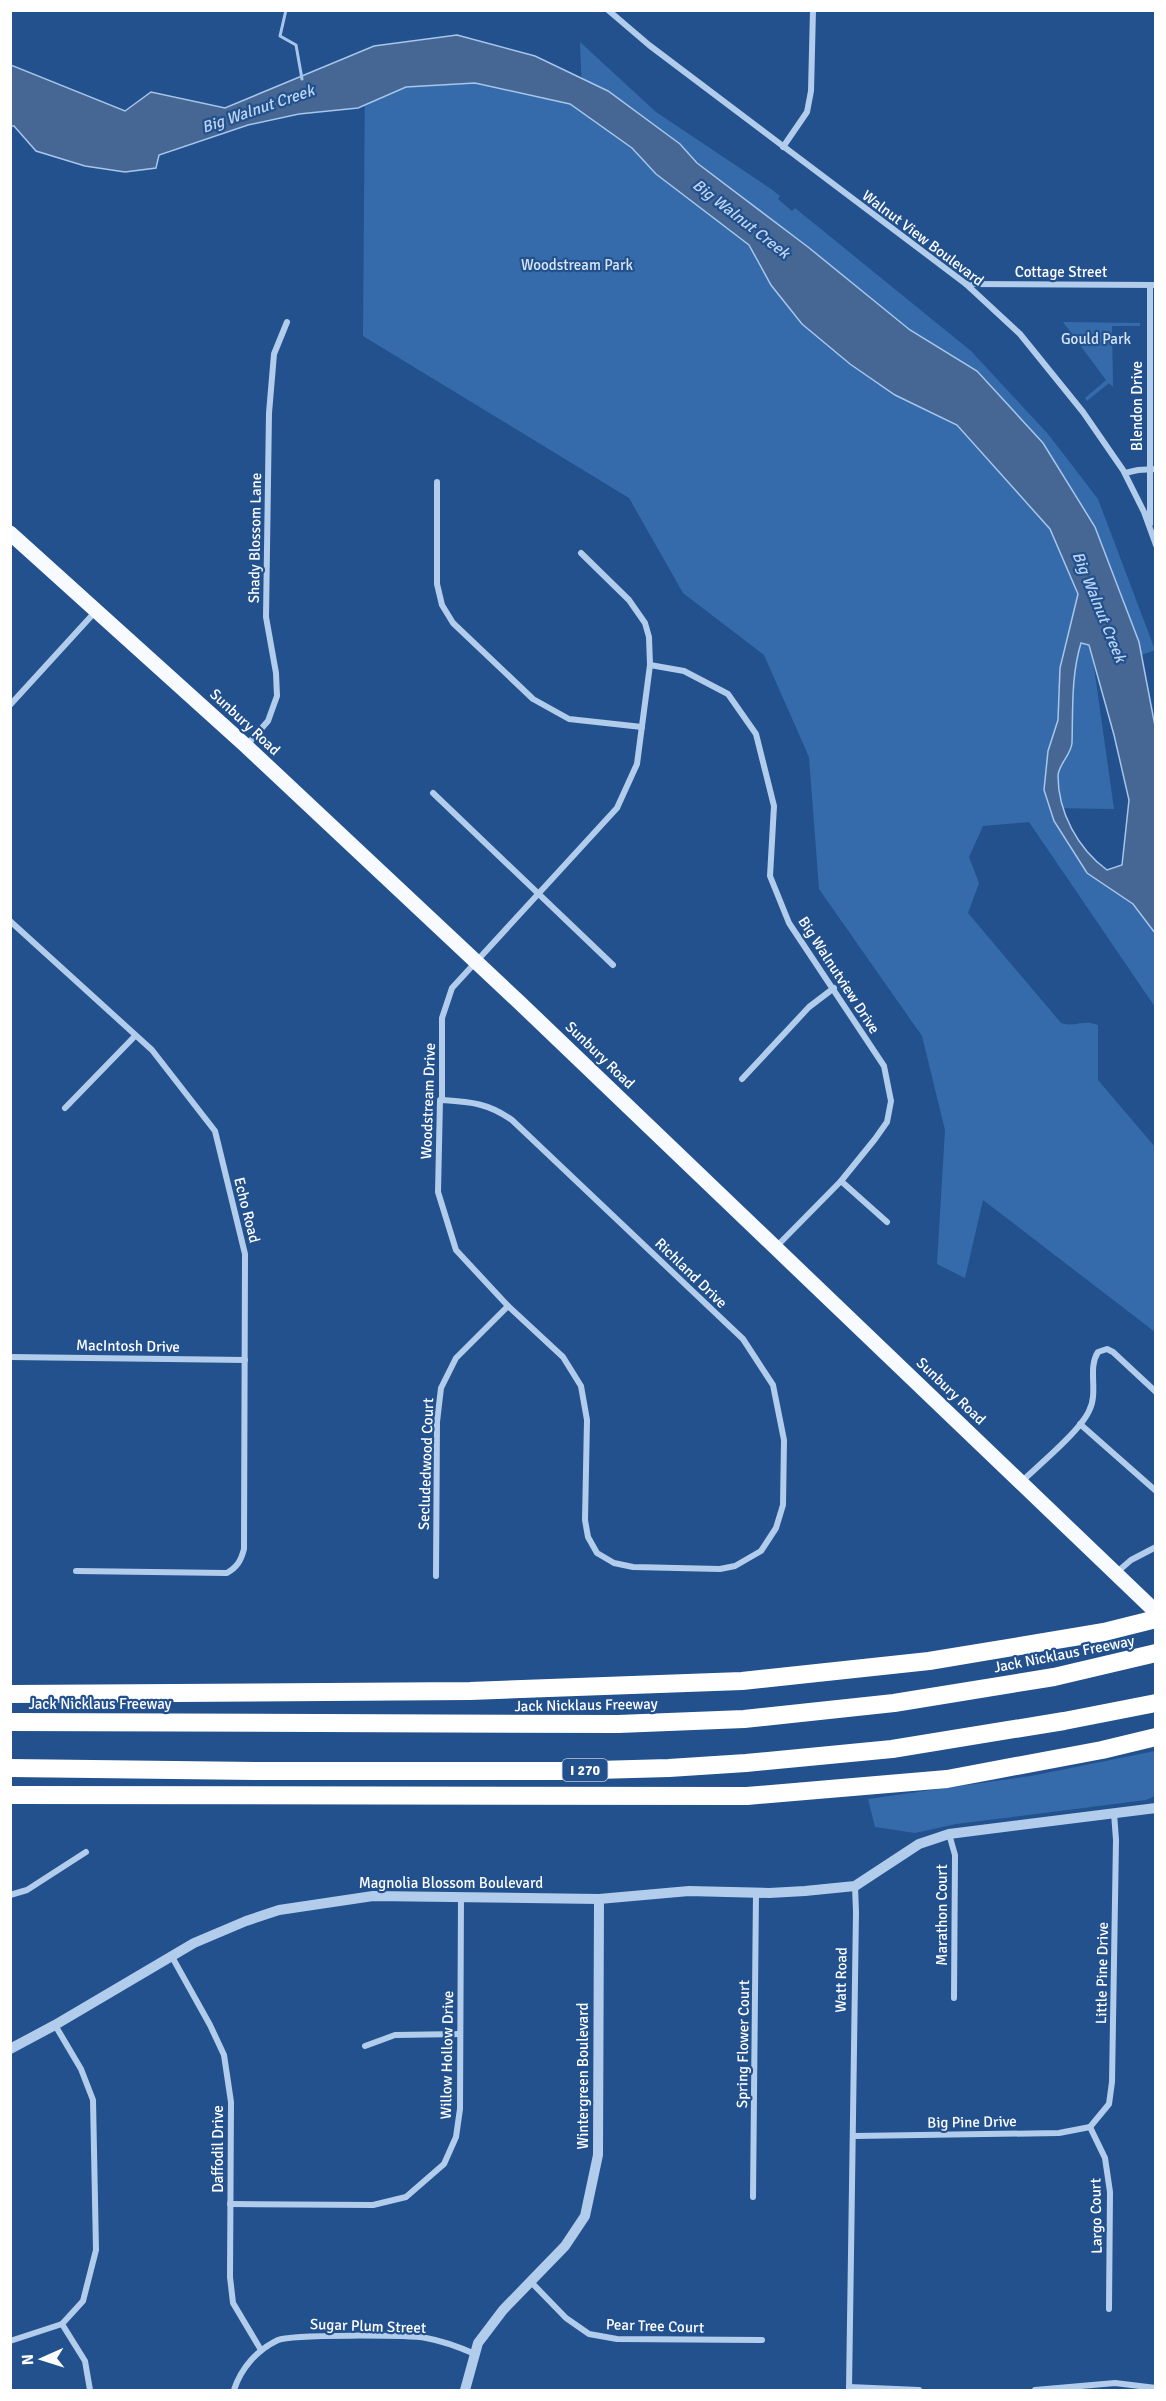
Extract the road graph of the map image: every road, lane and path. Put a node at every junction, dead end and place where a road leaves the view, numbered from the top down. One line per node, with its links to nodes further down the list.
1 (608, 10): 3 (street, Walnut View Boulevard)
2 (813, 10): 3 (street)
3 (783, 147): 4 (street, Walnut View Boulevard)
4 (966, 284): 5 (street, Cottage Street); 8 (street, Walnut View Boulevard)
5 (1153, 285): 7 (street, Blendon Drive)
6 (287, 322): 18 (street, Shady Blossom Lane)
7 (1153, 469): 8 (street); 10 (street, Blendon Drive)
8 (1125, 473): 10 (street, Walnut View Boulevard)
9 (437, 482): 17 (street)
10 (1150, 528): 12 (street, Walnut View Boulevard)
11 (10, 533): 14 (main road, Sunbury Road)
12 (1155, 545)
13 (581, 553): 15 (street, Woodstream Drive)
14 (97, 611): 16 (street); 18 (main road, Sunbury Road)
15 (650, 665): 17 (street, Woodstream Drive); 24 (street, Big Walnutview Drive)
16 (10, 705)
17 (642, 727): 20 (street, Woodstream Drive)
18 (246, 746): 22 (main road, Sunbury Road)
19 (433, 794): 20 (street)
20 (539, 895): 22 (street, Woodstream Drive); 23 (street)
21 (10, 921): 25 (street, Echo Road)
22 (474, 962): 27 (street, Woodstream Drive); 31 (main road, Sunbury Road)
23 (613, 965)
24 (834, 988): 26 (street); 29 (street, Big Walnutview Drive)
25 (135, 1036): 28 (street); 34 (street, Echo Road)
26 (742, 1079)
27 (442, 1100): 32 (street, Woodstream Drive); 40 (street, Richland Drive)
28 (66, 1108)
29 (841, 1181): 30 (street); 31 (street, Big Walnutview Drive)
30 (887, 1222)
31 (775, 1248): 37 (main road, Sunbury Road)
32 (508, 1306): 40 (street, Woodstream Drive); 43 (street, Secludedwood Court)
33 (10, 1357): 34 (street, MacIntosh Drive)
34 (245, 1360): 41 (street, Echo Road)
35 (1155, 1392): 36 (street)
36 (1080, 1424): 37 (street); 38 (street)
37 (1021, 1483): 42 (main road, Sunbury Road)
38 (1155, 1491)
39 (1155, 1547): 42 (street)
40 (597, 1553)
41 (76, 1571)
42 (1116, 1573): 44 (main road, Sunbury Road)
43 (436, 1576)
44 (1155, 1612)
45 (1155, 1619): 47 (highway)
46 (1155, 1653): 49 (highway, Jack Nicklaus Freeway)
47 (10, 1693)
48 (1155, 1702): 51 (highway, I 270)
49 (10, 1722)
50 (1155, 1737): 52 (highway)
51 (10, 1768)
52 (10, 1795)
53 (1155, 1808): 54 (street)
54 (1114, 1813): 55 (street); 68 (street, Little Pine Drive)
55 (949, 1834): 57 (street); 63 (street, Marathon Court)
56 (86, 1852): 59 (street)
57 (855, 1886): 58 (street, Magnolia Blossom Boulevard); 69 (street, Watt Road)
58 (756, 1892): 61 (street, Magnolia Blossom Boulevard); 70 (street, Spring Flower Court)
59 (10, 1895)
60 (460, 1896): 61 (street, Magnolia Blossom Boulevard); 62 (street, Magnolia Blossom Boulevard); 65 (street, Willow Hollow Drive)
61 (599, 1899): 72 (street, Wintergreen Boulevard)
62 (171, 1955): 64 (street, Magnolia Blossom Boulevard); 71 (street, Daffodil Drive)
63 (954, 1998)
64 (55, 2025): 67 (street, Magnolia Blossom Boulevard); 74 (street)
65 (460, 2034): 66 (street); 71 (street, Willow Hollow Drive)
66 (366, 2046)
67 (10, 2049)
68 (1090, 2127): 69 (street, Big Pine Drive); 73 (street, Largo Court)
69 (854, 2136): 80 (street, Watt Road)
70 (753, 2197)
71 (230, 2204): 77 (street, Daffodil Drive)
72 (532, 2283): 75 (street, Pear Tree Court); 78 (street, Wintergreen Boulevard)
73 (1109, 2309)
74 (62, 2324): 76 (street); 81 (street)
75 (762, 2340)
76 (10, 2341)
77 (261, 2350): 78 (street, Sugar Plum Street); 82 (street)
78 (475, 2354): 83 (street, Wintergreen Boulevard)
79 (1155, 2388): 85 (street)
80 (849, 2389): 84 (street)
81 (90, 2391)
82 (234, 2391)
83 (465, 2391)
84 (919, 2391)
85 (1035, 2391)

